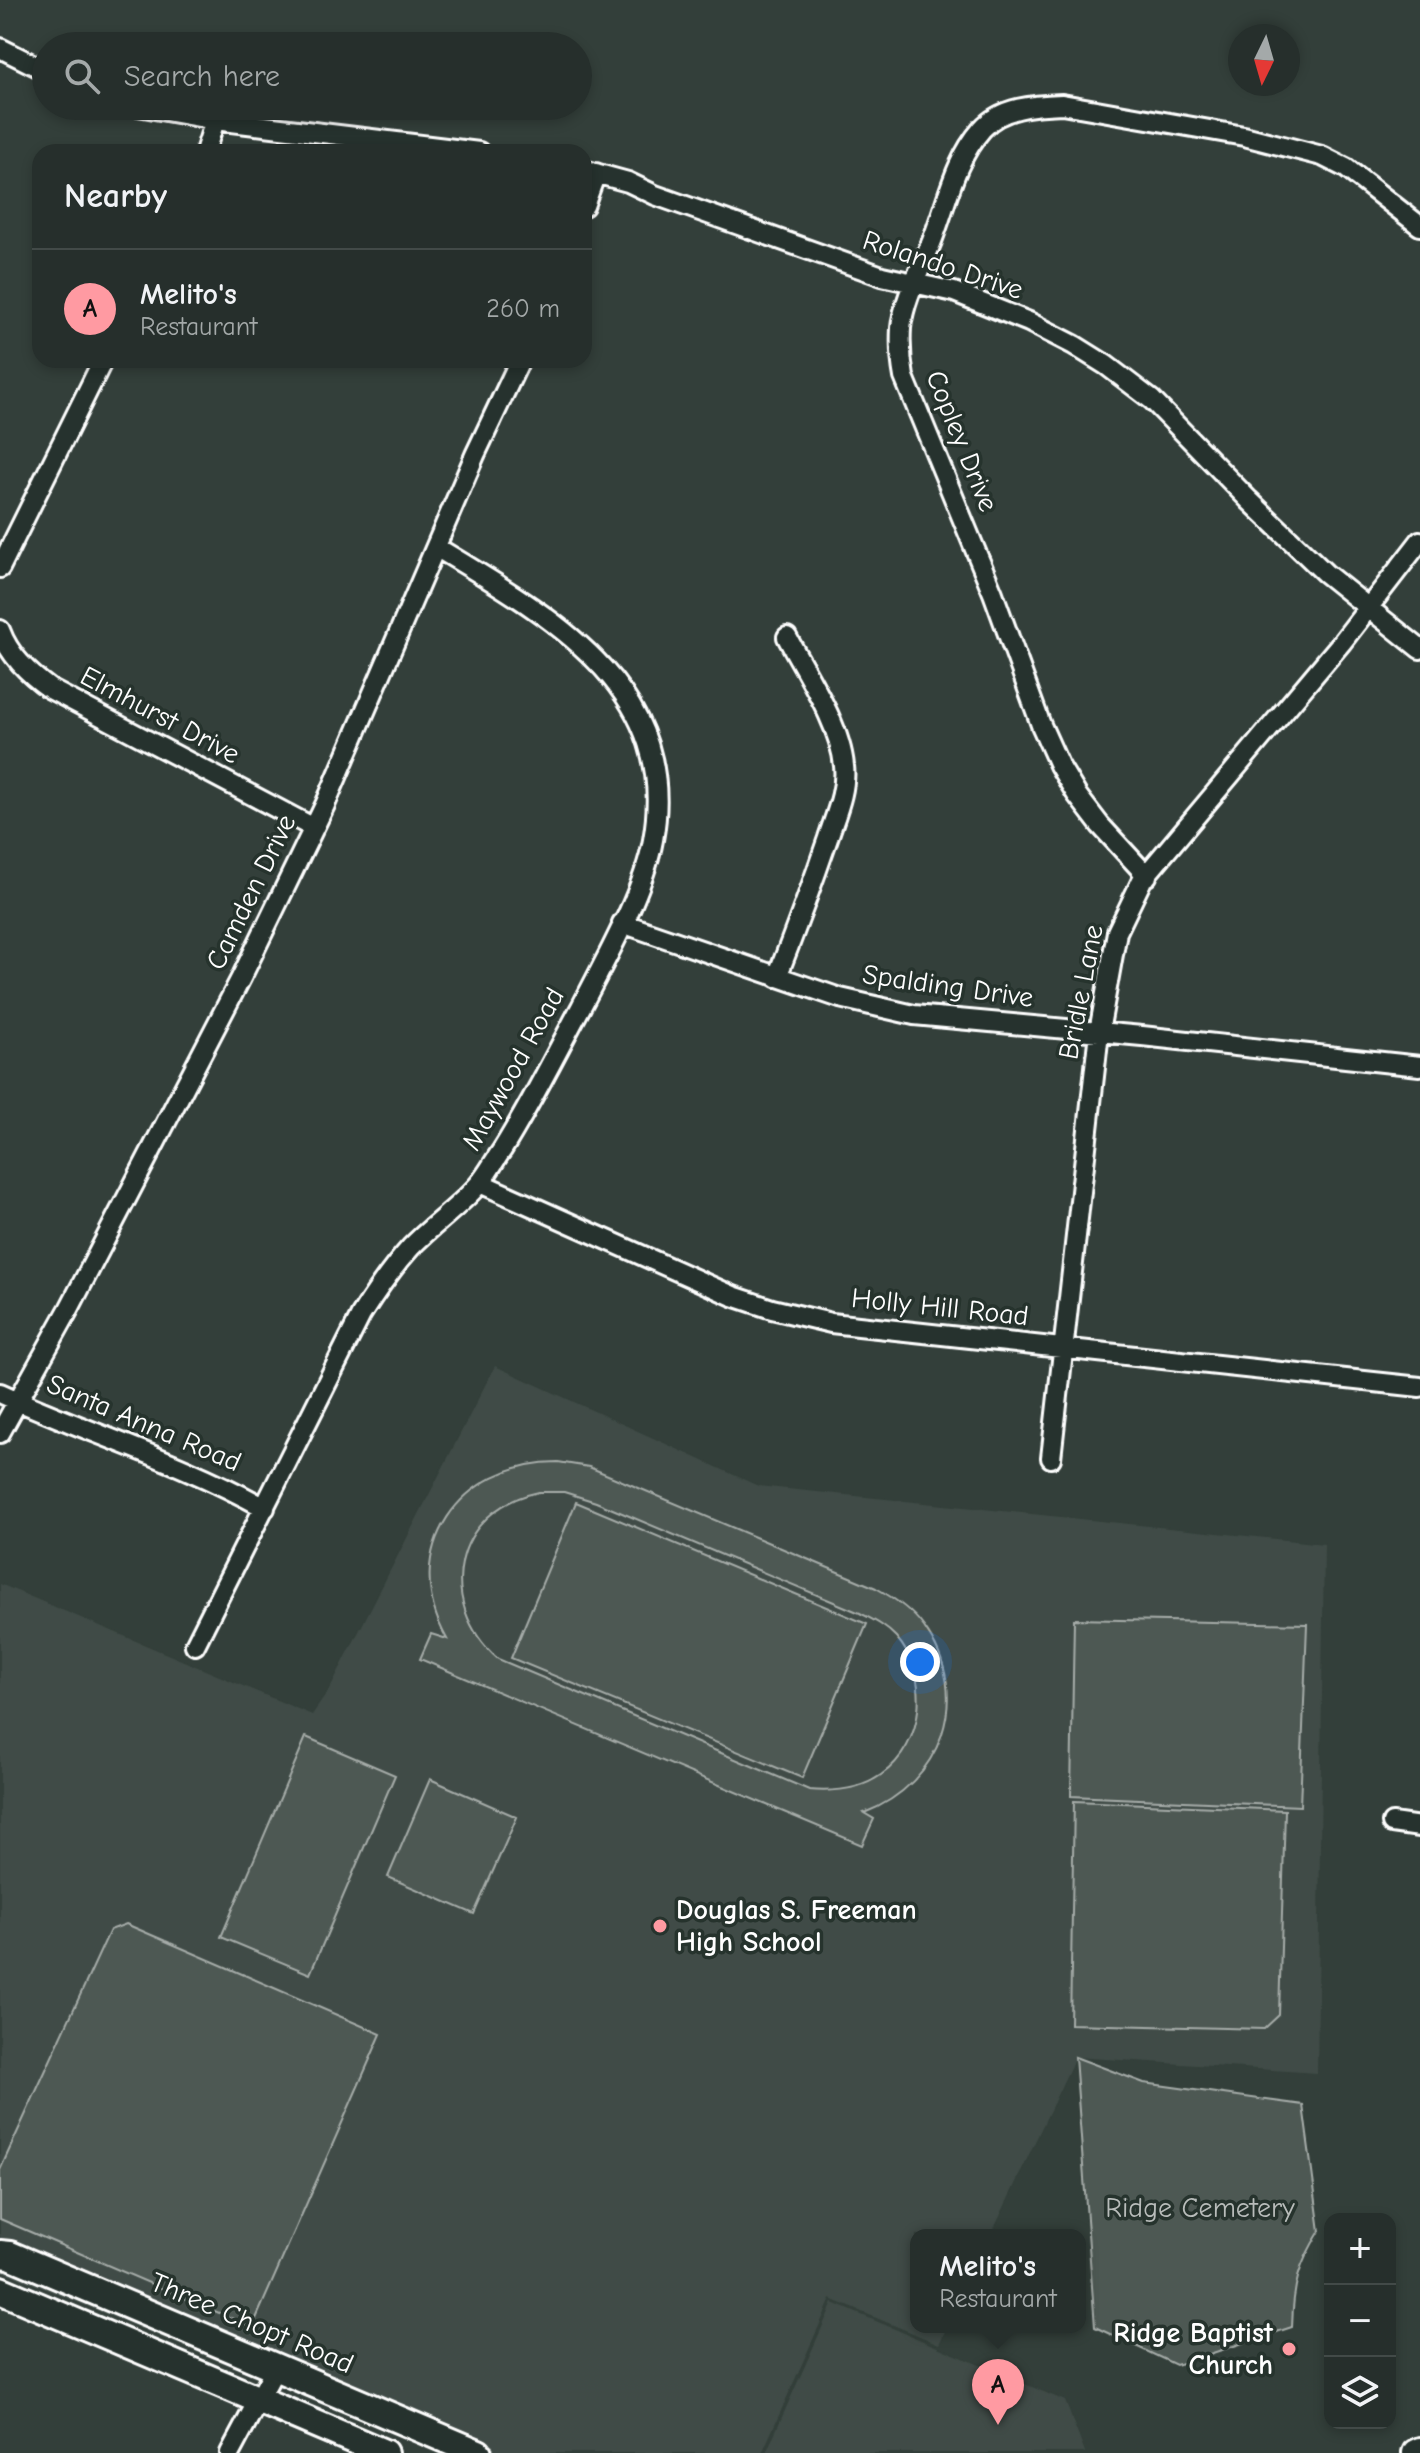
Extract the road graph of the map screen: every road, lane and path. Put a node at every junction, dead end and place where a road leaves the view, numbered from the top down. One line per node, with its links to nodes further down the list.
1 (0, 48): 2 (street)
2 (32, 64)
3 (215, 120): 4 (street); 5 (street)
4 (208, 144)
5 (413, 144)
6 (592, 173): 8 (street, Rolando Drive)
7 (1420, 226): 8 (street, Copley Drive)
8 (916, 283): 14 (street, Rolando Drive); 19 (street, Copley Drive)
9 (99, 368): 13 (street)
10 (516, 368): 12 (street, Camden Drive)
11 (1420, 541): 14 (street, Bridle Lane)
12 (436, 547): 18 (street, Camden Drive); 20 (street, Maywood Road)
13 (0, 568)
14 (1369, 609): 17 (street, Rolando Drive); 19 (street, Bridle Lane)
15 (0, 630): 18 (street, Elmhurst Drive)
16 (787, 637): 21 (street)
17 (1420, 649)
18 (314, 828): 28 (street, Camden Drive)
19 (1147, 876): 22 (street, Bridle Lane)
20 (622, 923): 21 (street, Spalding Drive); 24 (street, Maywood Road)
21 (777, 977): 22 (street, Spalding Drive)
22 (1099, 1032): 23 (street, Spalding Drive); 25 (street, Bridle Lane)
23 (1420, 1066)
24 (480, 1183): 25 (street, Holly Hill Road); 31 (street, Maywood Road)
25 (1063, 1348): 26 (street, Holly Hill Road); 30 (street, Bridle Lane)
26 (1420, 1387)
27 (0, 1393): 28 (street, Santa Anna Road)
28 (19, 1401): 29 (street, Camden Drive); 31 (street, Santa Anna Road)
29 (0, 1433)
30 (1051, 1458)
31 (265, 1508): 32 (street, Maywood Road)
32 (195, 1645)
33 (1392, 1823): 34 (street)
34 (1420, 1827)
35 (0, 2254): 37 (main road, Three Chopt Road)
36 (0, 2290): 38 (main road)
37 (276, 2367): 38 (street); 41 (main road, Three Chopt Road)
38 (257, 2399): 39 (street); 40 (main road)
39 (230, 2453)
40 (384, 2453)
41 (478, 2453)

